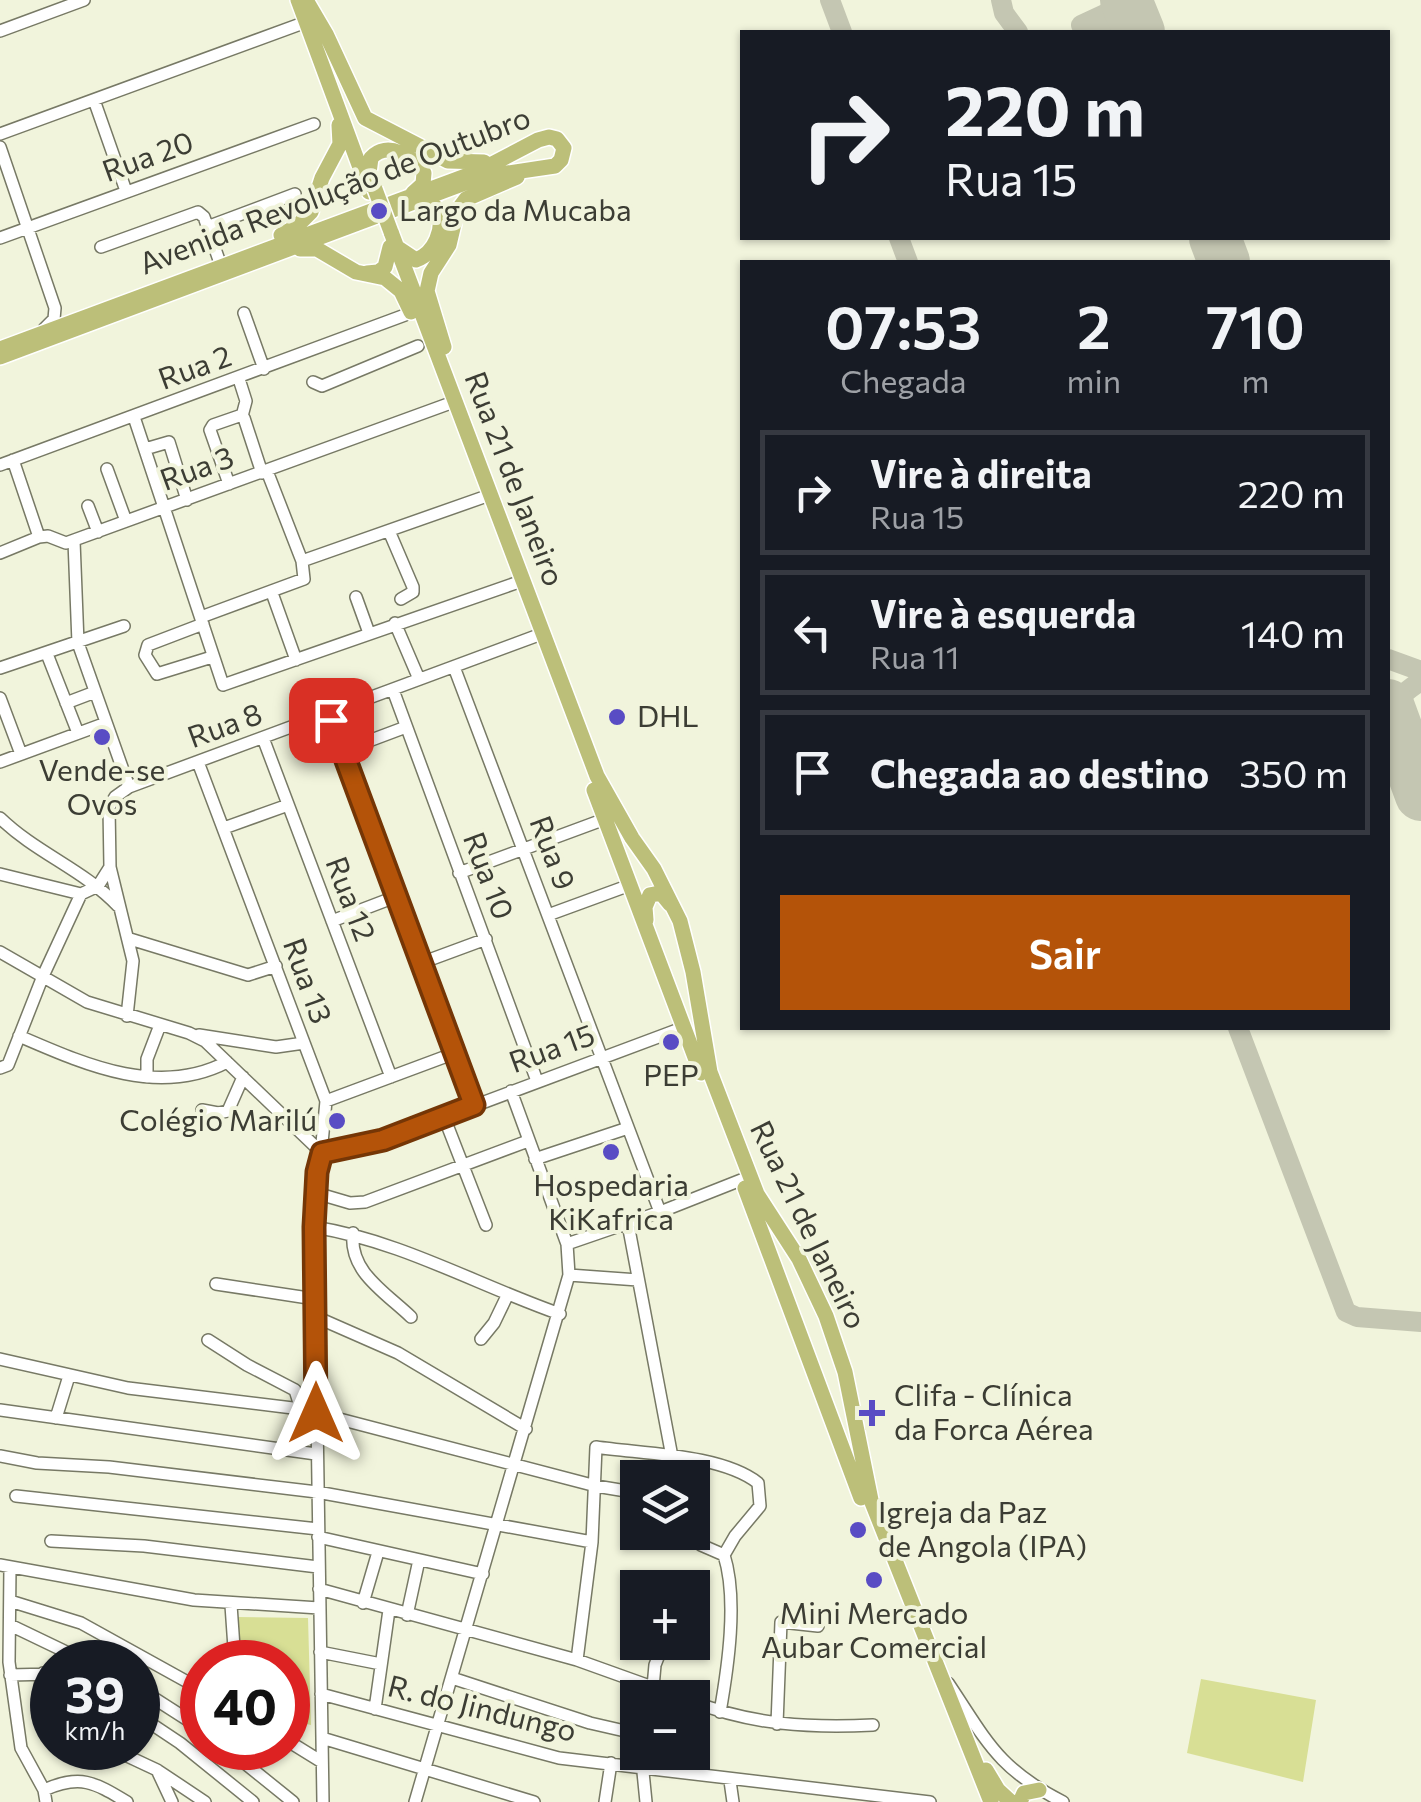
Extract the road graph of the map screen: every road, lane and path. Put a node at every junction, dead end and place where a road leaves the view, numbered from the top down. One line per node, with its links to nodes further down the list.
1 (84, 0): 4 (street)
2 (303, 0): 3 (main road); 10 (main road); 12 (main road)
3 (306, 22): 5 (street); 6 (main road)
4 (0, 31)
5 (94, 100): 7 (street); 13 (street)
6 (336, 106): 12 (main road); 22 (main road)
7 (0, 134)
8 (311, 142): 13 (street, Rua 20)
9 (0, 147): 18 (street)
10 (507, 158): 11 (main road, Avenida Revolução de Outubro); 15 (main road, Avenida Revolução de Outubro)
11 (533, 168): 15 (main road, Avenida Revolução de Outubro); 37 (main road)
12 (369, 182): 15 (main road); 16 (main road); 20 (main road, bridge)
13 (126, 191): 18 (street, Rua 20)
14 (295, 194): 17 (street)
15 (408, 200): 16 (main road, Avenida Revolução de Outubro); 20 (main road)
16 (347, 223): 20 (main road); 22 (main road, Avenida Revolução de Outubro); 23 (main road, Avenida Revolução de Outubro)
17 (207, 226): 21 (street); 24 (street)
18 (29, 227): 19 (street, Rua 20); 25 (street)
19 (0, 238)
20 (390, 240): 34 (main road, Rua 21 de Janeiro); 37 (main road, Rua 21 de Janeiro)
21 (101, 247)
22 (256, 252): 27 (main road, Avenida Revolução de Outubro)
23 (276, 253): 32 (main road, Avenida Revolução de Outubro); 34 (main road)
24 (220, 263)
25 (50, 292): 27 (street); 29 (street)
26 (244, 313): 33 (street)
27 (91, 314): 29 (main road, Avenida Revolução de Outubro)
28 (405, 315): 33 (street, Rua 2)
29 (36, 336): 31 (main road, Avenida Revolução de Outubro)
30 (418, 346): 36 (street)
31 (0, 349)
32 (0, 356)
33 (264, 369): 35 (street, Rua 2)
34 (436, 372): 37 (main road, Rua 21 de Janeiro)
35 (240, 379): 38 (street); 39 (street, Rua 2)
36 (314, 382)
37 (450, 397): 43 (street, Rua 3); 45 (main road, Rua 21 de Janeiro); 101 (main road, Rua 21 de Janeiro)
38 (242, 416): 43 (street); 44 (street)
39 (134, 417): 40 (street); 41 (street, Rua 2)
40 (145, 449): 46 (street); 48 (street)
41 (6, 463): 52 (street)
42 (107, 469): 49 (street)
43 (264, 472): 44 (street, Rua 3); 55 (street)
44 (230, 484): 46 (street, Rua 3)
45 (484, 497): 50 (street); 56 (main road, Rua 21 de Janeiro)
46 (187, 500): 48 (street, Rua 3)
47 (88, 506): 51 (street)
48 (164, 508): 49 (street, Rua 3); 60 (street)
49 (126, 520): 51 (street, Rua 3)
50 (389, 531): 55 (street); 59 (street)
51 (98, 532): 53 (street, Rua 3)
52 (39, 537): 53 (street); 54 (street)
53 (74, 542): 65 (street)
54 (0, 553)
55 (302, 561): 57 (street)
56 (516, 583): 61 (street); 64 (main road, Rua 21 de Janeiro)
57 (272, 593): 60 (street); 68 (street)
58 (356, 596): 63 (street)
59 (401, 598)
60 (202, 621): 67 (street); 67 (street)
61 (395, 624): 63 (street); 71 (street)
62 (124, 626): 65 (street)
63 (369, 633): 68 (street)
64 (536, 636): 69 (street, Rua 8); 88 (main road, Rua 21 de Janeiro)
65 (78, 643): 66 (street); 73 (street)
66 (47, 654): 70 (street); 75 (street)
67 (212, 657): 68 (street)
68 (296, 660)
69 (454, 667): 71 (street, Rua 8); 90 (street, Rua 9)
70 (0, 668)
71 (418, 680): 72 (street, Rua 8)
72 (392, 690): 76 (street, Rua 8); 78 (street, Rua 10)
73 (95, 692): 75 (street); 77 (street)
74 (0, 698): 82 (street)
75 (66, 703): 79 (street)
76 (328, 714): 80 (street, Rua 8); 81 (street)
77 (106, 723): 79 (street); 85 (street)
78 (406, 727): 81 (street); 93 (street, Rua 10)
79 (78, 733): 82 (street)
80 (263, 738): 84 (street, Rua 8); 86 (street, Rua 12)
81 (342, 750): 97 (street)
82 (21, 754): 83 (street)
83 (0, 762)
84 (198, 762): 85 (street, Rua 8); 89 (street, Rua 13)
85 (129, 787): 91 (street)
86 (288, 805): 89 (street); 100 (street, Rua 12)
87 (0, 818): 95 (street)
88 (605, 820): 90 (street); 94 (main road, Rua 21 de Janeiro)
89 (224, 828): 107 (street, Rua 13)
90 (524, 848): 93 (street); 99 (street, Rua 9)
91 (110, 867): 95 (street); 98 (street)
92 (0, 874): 96 (street)
93 (458, 874): 104 (street, Rua 10)
94 (630, 885): 99 (street); 102 (main road, Rua 21 de Janeiro)
95 (98, 886): 96 (street); 98 (street)
96 (81, 894): 108 (street)
97 (395, 897): 100 (street); 106 (street)
98 (118, 906): 103 (street)
99 (548, 915): 116 (street, Rua 9)
100 (332, 921): 121 (street, Rua 12)
101 (680, 921): 102 (main road); 141 (main road, Rua 21 de Janeiro)
102 (648, 931): 111 (main road, Rua 21 de Janeiro)
103 (130, 939): 107 (street); 109 (street)
104 (486, 939): 106 (street); 122 (street, Rua 10)
105 (0, 952): 108 (street)
106 (422, 963): 115 (street)
107 (276, 966): 114 (street, Rua 13)
108 (42, 976): 109 (street); 113 (street)
109 (127, 1016): 110 (street)
110 (160, 1025): 112 (street); 119 (street)
111 (685, 1027): 116 (street, Rua 15); 133 (main road, Rua 21 de Janeiro)
112 (189, 1032): 114 (street); 117 (street)
113 (19, 1036): 118 (street); 119 (street)
114 (304, 1043): 124 (street, Rua 13)
115 (455, 1053): 121 (street); 125 (street)
116 (602, 1058): 122 (street, Rua 15); 128 (street, Rua 9)
117 (227, 1062): 119 (street); 120 (street)
118 (0, 1068)
119 (147, 1077)
120 (243, 1077): 126 (street); 130 (street)
121 (392, 1077): 124 (street)
122 (537, 1082): 123 (street, Rua 15)
123 (510, 1091): 125 (street, Rua 15); 129 (street)
124 (326, 1101): 130 (street, Rua 13)
125 (474, 1105): 127 (street, Rua 15)
126 (202, 1110)
127 (444, 1117): 130 (street, Rua 15); 132 (street)
128 (628, 1128): 131 (street); 135 (street, Rua 9)
129 (528, 1141): 131 (street); 132 (street)
130 (322, 1153): 134 (street, Rua 13)
131 (535, 1159): 140 (street)
132 (464, 1166): 134 (street); 137 (street)
133 (742, 1180): 135 (street); 143 (main road, Rua 21 de Janeiro)
134 (316, 1194): 138 (street, Rua 13)
135 (660, 1212): 136 (street)
136 (628, 1224): 140 (street); 144 (street)
137 (486, 1226)
138 (314, 1227): 139 (street); 147 (street, Rua 13)
139 (353, 1234): 146 (street); 149 (street)
140 (567, 1244): 142 (street)
141 (806, 1272): 143 (main road); 155 (main road, Rua 21 de Janeiro)
142 (568, 1275): 144 (street); 148 (street)
143 (778, 1278): 158 (main road, Rua 21 de Janeiro)
144 (638, 1280): 164 (street)
145 (216, 1284): 147 (street)
146 (507, 1296): 148 (street); 151 (street)
147 (315, 1300): 150 (street, Rua 13)
148 (560, 1314): 161 (street)
149 (411, 1316)
150 (316, 1317): 159 (street, Rua 13); 161 (street)
151 (481, 1339)
152 (208, 1340): 156 (street)
153 (0, 1359): 154 (street)
154 (68, 1376): 156 (street); 160 (street)
155 (852, 1400): 158 (main road); 196 (main road, Rua 21 de Janeiro)
156 (301, 1409): 159 (street)
157 (0, 1410): 160 (street)
158 (828, 1411): 235 (main road, Rua 21 de Janeiro)
159 (316, 1413): 162 (street, Rua 13); 165 (street)
160 (56, 1418): 162 (street)
161 (526, 1429): 165 (street)
162 (316, 1454): 168 (street, Rua 13)
163 (0, 1456): 168 (street)
164 (674, 1458): 166 (street); 176 (street)
165 (515, 1464): 166 (street); 170 (street)
166 (596, 1486): 167 (street); 173 (street)
167 (620, 1490)
168 (317, 1492): 170 (street); 171 (street, Rua 13)
169 (16, 1496): 171 (street)
170 (496, 1527): 173 (street); 180 (street)
171 (318, 1533): 175 (street); 179 (street, Rua 13)
172 (51, 1541): 179 (street)
173 (592, 1542): 194 (street)
174 (710, 1549): 176 (street)
175 (378, 1552): 177 (street); 183 (street)
176 (724, 1555): 204 (street)
177 (418, 1560): 180 (street); 187 (street)
178 (5, 1566): 182 (street); 184 (street)
179 (318, 1567): 181 (street, Rua 13)
180 (482, 1574): 190 (street)
181 (319, 1589): 183 (street); 185 (street, Rua 13)
182 (10, 1601): 188 (street); 197 (street)
183 (363, 1603): 186 (street)
184 (232, 1605): 185 (street); 192 (street)
185 (319, 1608): 193 (street, Rua 13)
186 (389, 1610): 187 (street); 195 (street)
187 (407, 1615): 190 (street)
188 (10, 1625): 191 (street); 199 (street)
189 (818, 1626): 205 (street)
190 (466, 1632): 194 (street); 198 (street)
191 (41, 1640)
192 (234, 1640)
193 (320, 1652): 195 (street); 201 (street, Rua 13)
194 (577, 1660): 200 (street)
195 (382, 1664): 203 (street)
196 (937, 1669): 221 (street); 236 (main road, Rua 21 de Janeiro); 237 (main road)
197 (180, 1678)
198 (452, 1678): 207 (street); 209 (street)
199 (7, 1679): 222 (street)
200 (624, 1680)
201 (321, 1694): 203 (street, R. do Jindungo); 210 (street, Rua 13)
202 (710, 1708): 204 (street)
203 (375, 1709): 207 (street, R. do Jindungo)
204 (720, 1712): 205 (street)
205 (777, 1724): 206 (street)
206 (872, 1725)
207 (438, 1726): 214 (street, R. do Jindungo); 215 (street)
208 (160, 1730): 226 (street)
209 (620, 1730)
210 (322, 1738): 212 (street, Rua 13); 215 (street)
211 (310, 1754): 212 (street)
212 (322, 1762): 228 (street, Rua 13)
213 (620, 1762): 214 (street, R. do Jindungo)
214 (611, 1763): 231 (street)
215 (425, 1768): 229 (street); 230 (street)
216 (157, 1770): 224 (street); 225 (street)
217 (253, 1770): 227 (street)
218 (642, 1770): 232 (street)
219 (687, 1770): 220 (street, R. do Jindungo)
220 (730, 1780): 233 (street); 234 (street, R. do Jindungo)
221 (1039, 1790): 238 (main road); 239 (street)
222 (45, 1796): 223 (street)
223 (127, 1802)
224 (172, 1802)
225 (205, 1802)
226 (253, 1802)
227 (293, 1802)
228 (323, 1802)
229 (415, 1802)
230 (534, 1802)
231 (604, 1802)
232 (646, 1802)
233 (733, 1802)
234 (930, 1802)
235 (981, 1802)
236 (991, 1802)
237 (1010, 1802)
238 (1020, 1802)
239 (1063, 1802)

